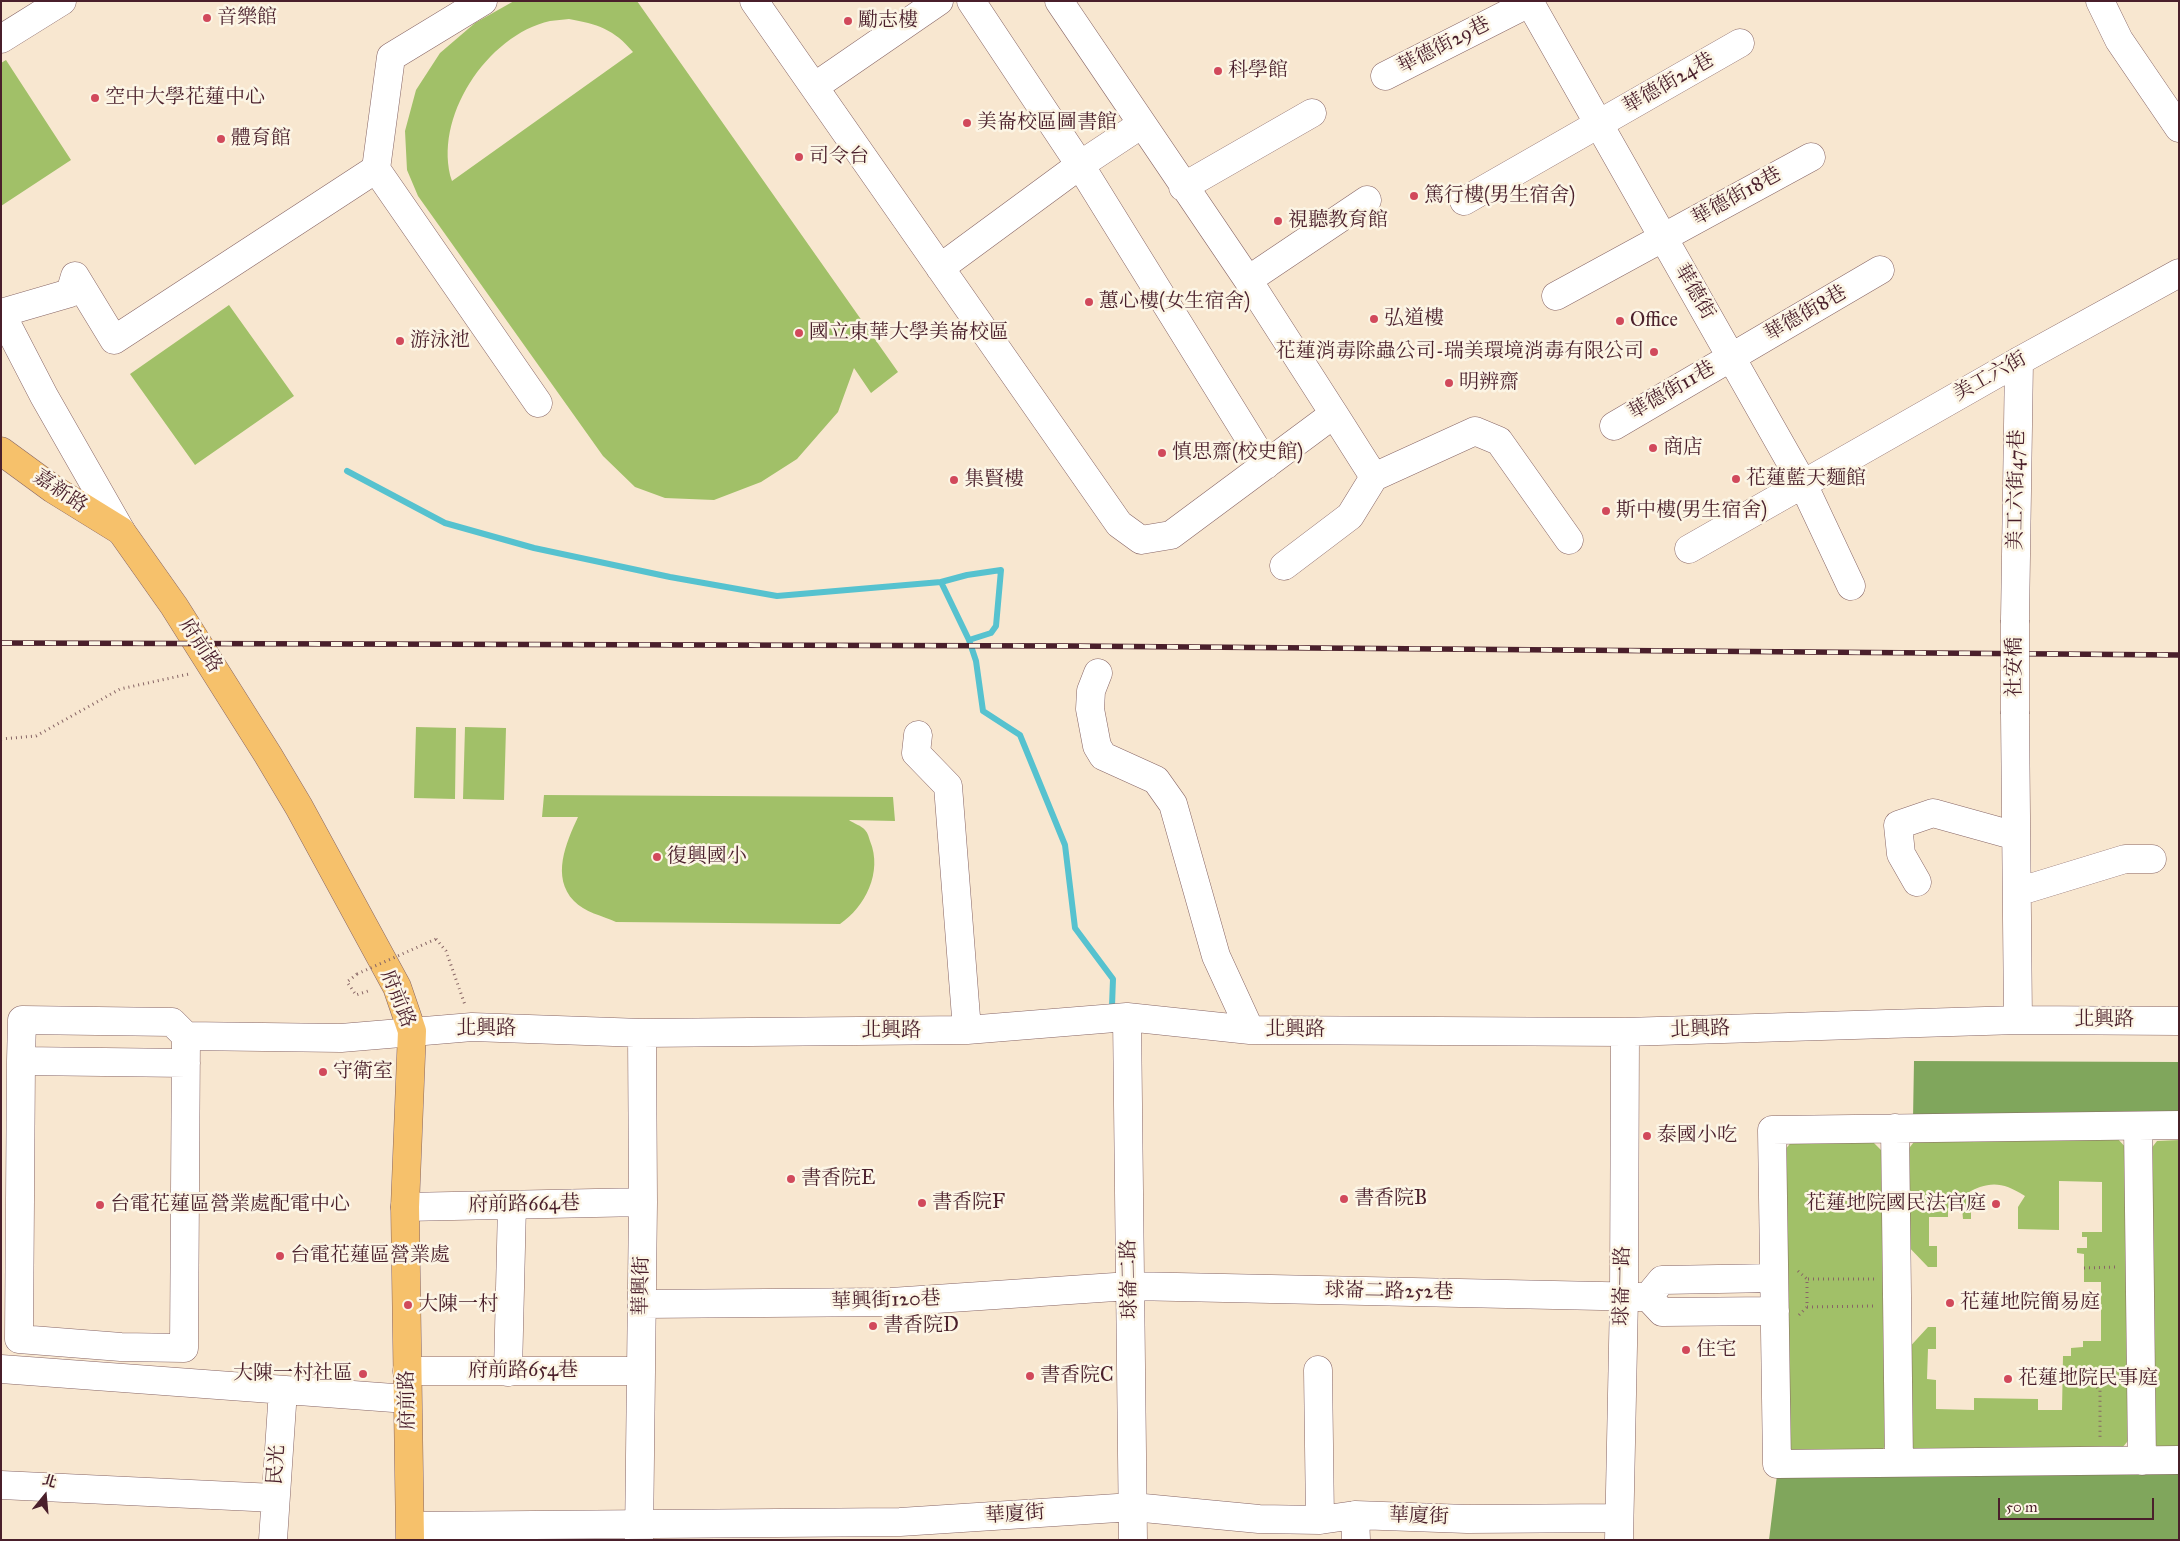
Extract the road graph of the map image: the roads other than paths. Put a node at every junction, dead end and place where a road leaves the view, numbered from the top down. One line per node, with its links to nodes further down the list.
1 (62, 1): 9 (street)
2 (483, 1): 19 (street)
3 (754, 1): 12 (street)
4 (939, 1): 12 (street)
5 (971, 1): 18 (street)
6 (1059, 1): 14 (street)
7 (2100, 1): 16 (street)
8 (1529, 2): 11 (street, 華德街29巷); 15 (street, 華德街)
9 (1, 39)
10 (1740, 43): 15 (street, 華德街24巷)
11 (1385, 76)
12 (814, 87): 24 (street)
13 (1312, 113): 20 (street)
14 (1142, 124): 18 (street); 20 (street)
15 (1598, 124): 22 (street, 華德街24巷); 23 (street, 華德街)
16 (2179, 128)
17 (1811, 156): 23 (street, 華德街18巷)
18 (1080, 166): 24 (street); 36 (street)
19 (376, 169): 29 (street); 32 (street)
20 (1183, 187): 27 (street)
21 (1367, 200): 27 (street)
22 (1464, 201)
23 (1663, 238): 28 (street, 華德街18巷); 30 (street, 華德街)
24 (940, 268): 36 (street)
25 (1880, 270): 30 (street, 華德街8巷)
26 (2179, 273): 31 (street, 美工六街)
27 (1248, 280): 33 (street)
28 (1556, 296)
29 (1, 313): 39 (street)
30 (1731, 357): 34 (street, 華德街11巷); 38 (street, 華德街)
31 (2019, 361): 38 (street, 美工六街); 44 (street, 美工六街47巷)
32 (538, 403)
33 (1334, 414): 36 (street); 37 (street)
34 (1614, 426)
35 (1, 451): 39 (main road, 嘉新路)
36 (1266, 465)
37 (1374, 478): 40 (street); 42 (street)
38 (1802, 484): 41 (street, 美工六街); 43 (street, 華德街)
39 (121, 531): 56 (main road, 府前路)
40 (1568, 540)
41 (1689, 549)
42 (1284, 566)
43 (1851, 586)
44 (2016, 620): 47 (street, 社安橋, bridge)
45 (1098, 673): 55 (street)
46 (918, 735): 54 (street)
47 (2016, 836): 49 (street); 50 (street, 社安橋)
48 (2152, 860): 50 (street)
49 (1917, 882)
50 (2017, 892): 52 (street, 社安橋)
51 (1127, 1017): 54 (street, 北興路); 55 (street, 北興路); 69 (street, 球崙二路)
52 (2018, 1020): 53 (street, 北興路); 57 (street, 北興路)
53 (2179, 1021)
54 (967, 1030): 58 (street, 北興路)
55 (1250, 1030): 57 (street, 北興路)
56 (412, 1031): 58 (street, 北興路); 59 (street, 北興路); 67 (main road, 府前路)
57 (1625, 1032): 70 (street, 球崙一路)
58 (642, 1033): 65 (street, 華興街)
59 (186, 1036): 60 (street); 61 (street)
60 (22, 1061): 61 (street); 61 (street)
61 (186, 1063)
62 (2138, 1126): 63 (street); 64 (street); 80 (street)
63 (2179, 1126)
64 (1895, 1128): 68 (street); 82 (street)
65 (643, 1202): 66 (street, 府前路664巷); 71 (street, 華興街)
66 (512, 1205): 67 (street, 府前路664巷); 77 (street)
67 (405, 1207): 75 (main road, 府前路)
68 (1774, 1278): 70 (street); 72 (street)
69 (1130, 1286): 70 (street, 球崙二路252巷); 71 (street, 華興街120巷); 85 (street, 球崙二路)
70 (1636, 1297): 72 (street); 90 (street, 球崙一路)
71 (642, 1304): 76 (street, 華興街)
72 (1775, 1311): 82 (street)
73 (1, 1369): 78 (street)
74 (1318, 1370): 86 (street)
75 (407, 1371): 77 (street, 府前路654巷); 79 (main road, 府前路)
76 (640, 1371): 77 (street, 府前路654巷); 92 (street, 華興街)
77 (508, 1372)
78 (283, 1390): 79 (street); 84 (street, 民光)
79 (407, 1399): 93 (main road, 府前路)
80 (2142, 1460): 81 (street); 82 (street)
81 (2179, 1460)
82 (1900, 1463)
83 (1, 1485): 84 (street)
84 (275, 1498): 94 (street, 民光)
85 (1133, 1507): 88 (street, 華廈街); 91 (street, 華廈街); 95 (street, 球崙二路)
86 (1320, 1520): 87 (street, 華廈街); 88 (street, 華廈街)
87 (1356, 1528): 89 (street, 華廈街)
88 (1260, 1529)
89 (1467, 1529): 90 (street, 華廈街)
90 (1619, 1529)
91 (900, 1531): 92 (street, 華廈街)
92 (639, 1532): 93 (street, 華廈街)
93 (411, 1533)
94 (272, 1540)
95 (1133, 1540)

